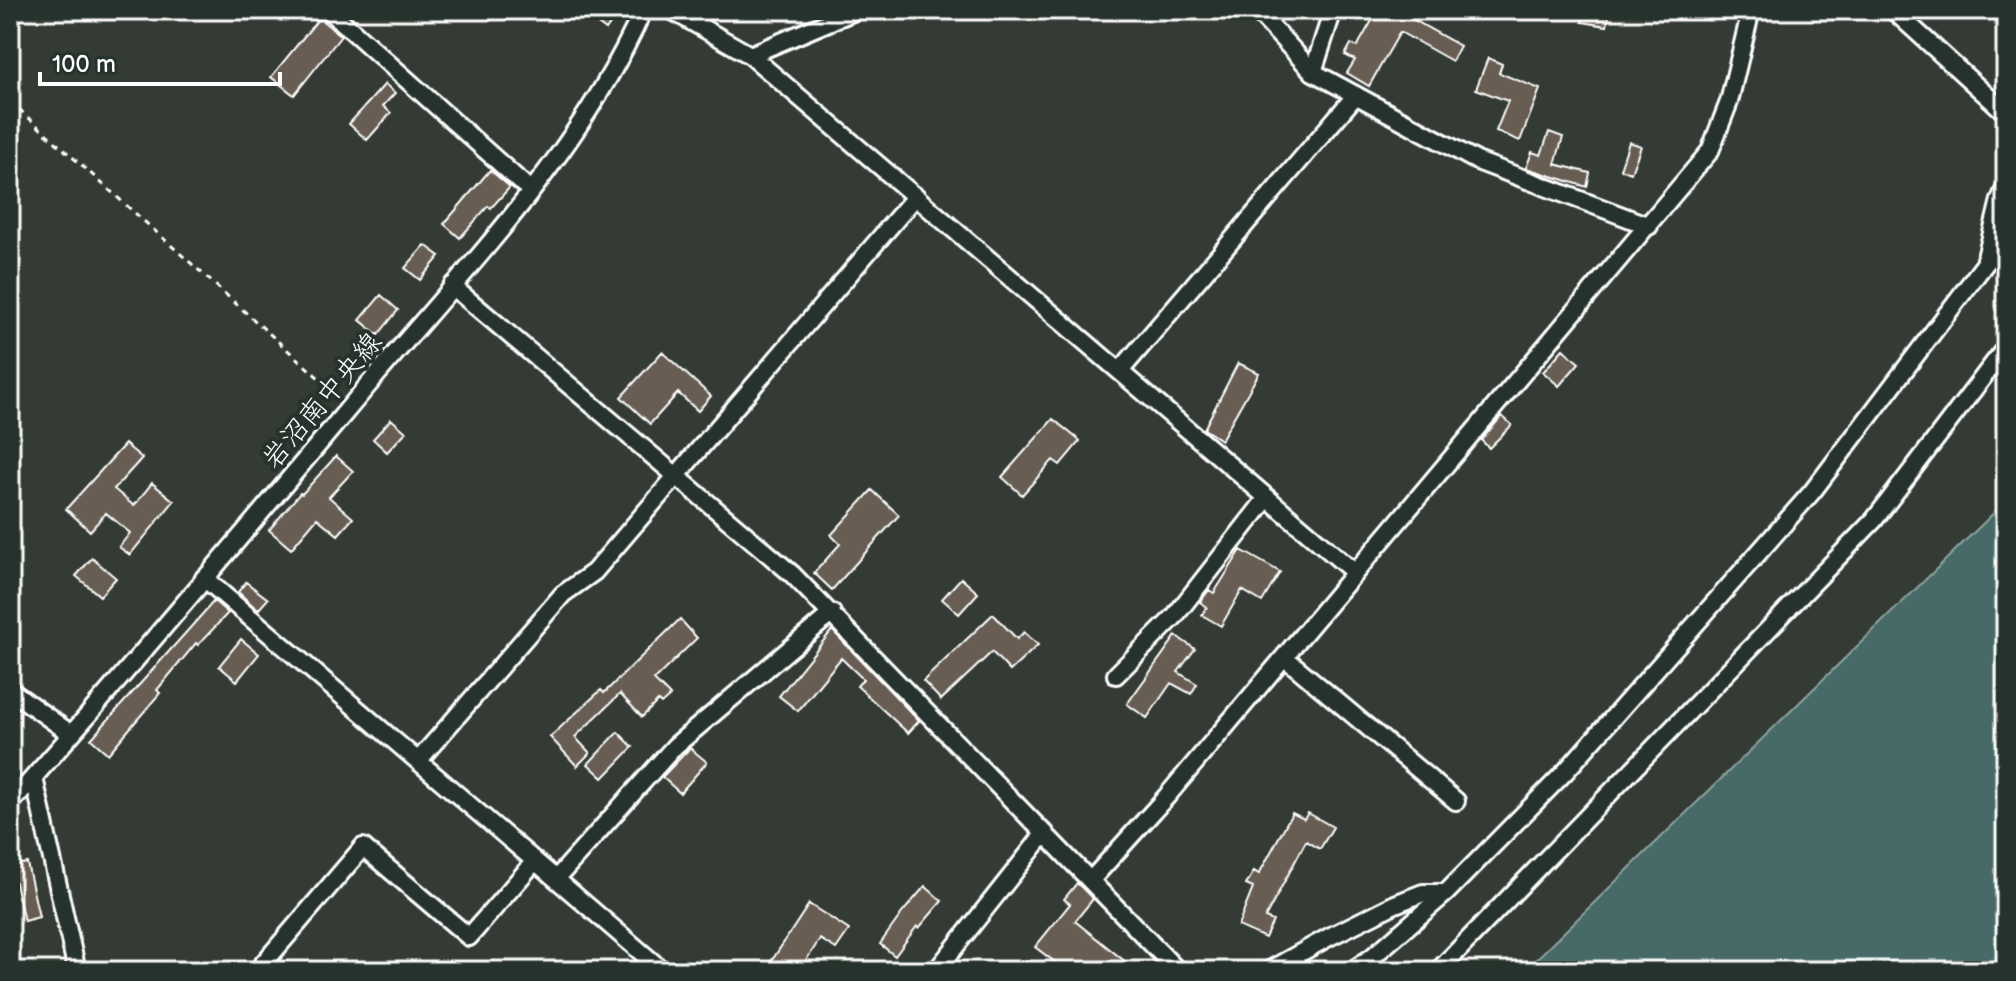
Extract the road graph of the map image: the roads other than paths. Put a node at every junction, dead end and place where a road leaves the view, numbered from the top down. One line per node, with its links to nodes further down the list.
1 (329, 10): 14 (street)
2 (643, 10): 14 (street, 岩沼南中央線)
3 (671, 10): 9 (street)
4 (857, 10): 9 (street)
5 (1256, 10): 10 (street)
6 (1333, 10): 10 (street)
7 (1751, 10): 16 (street)
8 (1893, 10): 12 (street)
9 (750, 55): 15 (street)
10 (1313, 72): 11 (street)
11 (1356, 95): 16 (street); 21 (street)
12 (2006, 113)
13 (2006, 186): 18 (street)
14 (531, 191): 19 (street, 岩沼南中央線)
15 (916, 196): 21 (street); 22 (street)
16 (1649, 226): 24 (street)
17 (2006, 236): 18 (street)
18 (1984, 266): 39 (street)
19 (452, 286): 22 (street); 25 (street, 岩沼南中央線)
20 (2006, 347): 47 (street)
21 (1120, 371): 23 (street)
22 (676, 475): 26 (street); 31 (street)
23 (1267, 498): 24 (street); 28 (street)
24 (1354, 572): 27 (street)
25 (204, 578): 30 (street, 岩沼南中央線); 31 (street)
26 (832, 613): 35 (street); 37 (street)
27 (1284, 657): 33 (street); 38 (street)
28 (1116, 675)
29 (10, 690): 30 (street)
30 (71, 734): 32 (street, 岩沼南中央線)
31 (418, 761): 36 (street)
32 (34, 778): 34 (street, 岩沼南中央線); 40 (street)
33 (1456, 801)
34 (10, 804)
35 (1045, 833): 38 (street); 43 (street)
36 (535, 861): 37 (street); 41 (street)
37 (556, 879): 42 (street)
38 (1091, 880): 44 (street)
39 (1446, 893): 45 (street); 46 (street)
40 (77, 971)
41 (257, 971)
42 (663, 971)
43 (936, 971)
44 (1178, 971)
45 (1268, 971)
46 (1351, 971)
47 (1438, 971)

